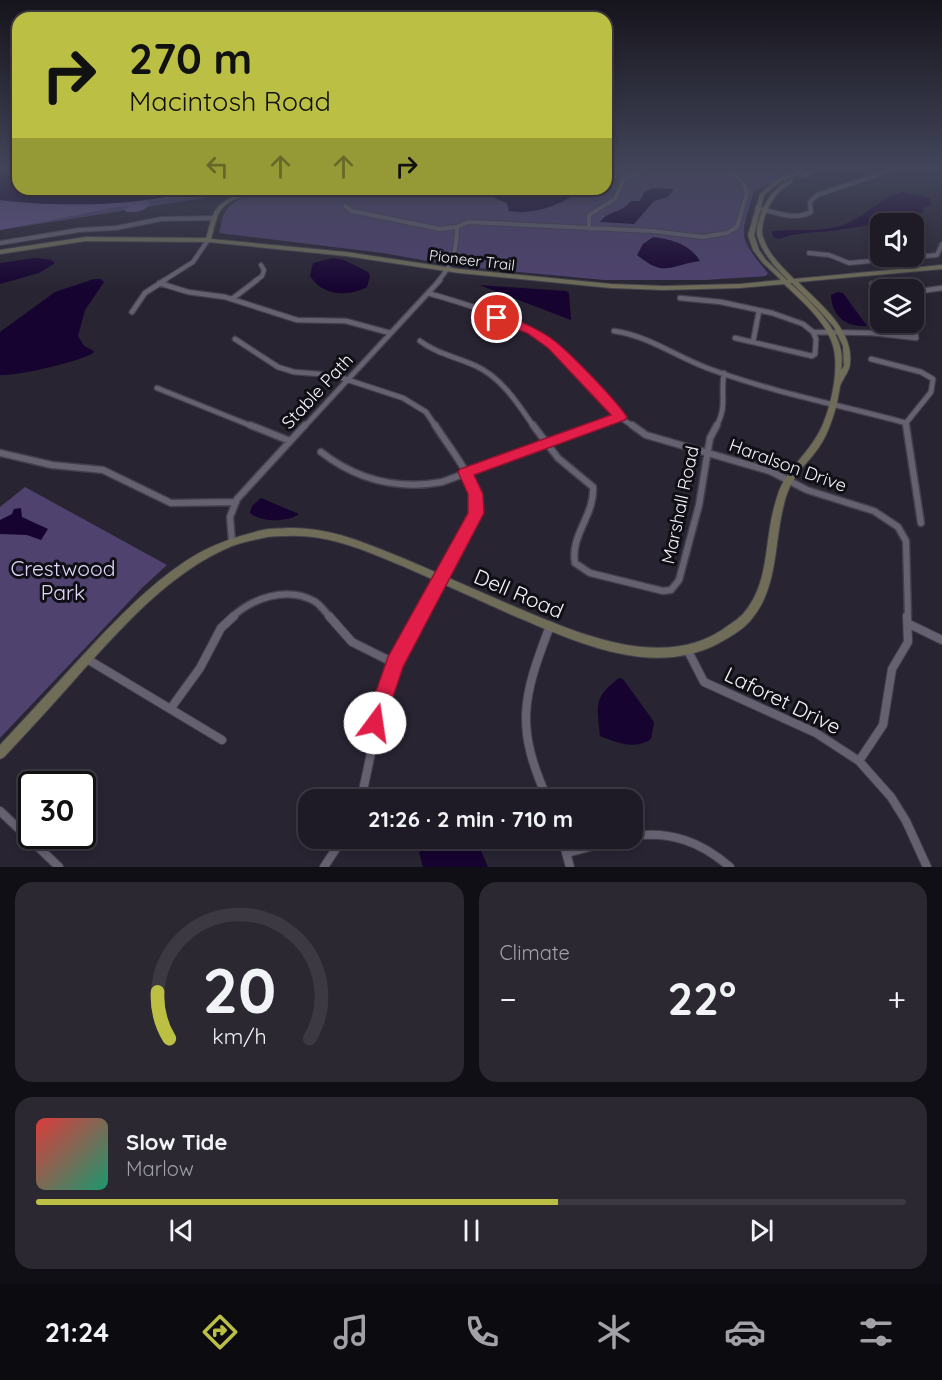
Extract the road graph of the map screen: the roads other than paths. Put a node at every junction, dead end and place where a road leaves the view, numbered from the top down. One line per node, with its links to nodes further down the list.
1 (220, 210): 9 (main road)
2 (351, 210): 10 (street)
3 (595, 210): 11 (street)
4 (742, 210): 11 (street)
5 (756, 210): 20 (main road)
6 (766, 210): 21 (main road)
7 (768, 210): 8 (street)
8 (811, 210)
9 (215, 218): 12 (main road); 13 (street)
10 (457, 227): 11 (street); 19 (street)
11 (590, 230)
12 (207, 240): 15 (main road, Pioneer Trail); 19 (main road, Pioneer Trail); 22 (street)
13 (0, 243)
14 (942, 244): 16 (street)
15 (0, 252)
16 (809, 253)
17 (261, 265): 27 (street)
18 (942, 267): 21 (main road, Pioneer Trail)
19 (446, 270): 20 (main road, Pioneer Trail); 25 (street, Stable Path)
20 (783, 280): 21 (main road, Pioneer Trail); 32 (main road)
21 (792, 280): 33 (main road)
22 (159, 283): 27 (street); 29 (street)
23 (942, 288): 24 (street)
24 (924, 291)
25 (428, 293): 34 (street, Stable Path); 48 (street, Haralson Drive)
26 (680, 298): 28 (street)
27 (232, 300): 34 (street)
28 (759, 311): 31 (street); 41 (street)
29 (132, 312)
30 (614, 331): 43 (street)
31 (813, 332): 32 (street); 41 (street)
32 (831, 332): 33 (street); 45 (main road, Dell Road)
33 (841, 332): 35 (street); 45 (main road, Dell Road)
34 (390, 333): 44 (street, Stable Path)
35 (870, 333)
36 (883, 333): 37 (street)
37 (917, 333)
38 (735, 338): 41 (street)
39 (235, 339): 44 (street)
40 (420, 341): 51 (street, Marshall Road)
41 (753, 342)
42 (871, 359): 49 (street)
43 (724, 373): 47 (street); 54 (street, Marshall Road)
44 (347, 380): 50 (street, Stable Path); 55 (street)
45 (836, 387): 47 (main road, Dell Road)
46 (157, 388): 50 (street)
47 (832, 402): 49 (street); 56 (main road, Dell Road)
48 (620, 417): 51 (street); 54 (street, Haralson Drive)
49 (906, 423): 58 (street)
50 (290, 441): 57 (street, Stable Path)
51 (546, 442): 54 (street, Marshall Road); 55 (street)
52 (321, 452): 55 (street)
53 (0, 453): 57 (street)
54 (707, 453): 56 (street, Haralson Drive)
55 (465, 472): 60 (street)
56 (789, 481): 61 (street, Haralson Drive); 64 (main road, Dell Road)
57 (236, 502): 59 (street)
58 (921, 523)
59 (232, 542): 60 (main road, Dell Road); 65 (main road, Dell Road)
60 (441, 580): 62 (main road, Dell Road); 66 (street)
61 (909, 624): 63 (street); 70 (street, Haralson Drive)
62 (550, 626): 64 (main road, Dell Road); 72 (street)
63 (942, 640)
64 (688, 651): 70 (street, Laforet Drive)
65 (87, 659): 67 (street); 69 (main road, Dell Road)
66 (394, 663): 67 (street); 71 (street)
67 (171, 708): 68 (street)
68 (222, 740)
69 (0, 753)
70 (859, 761): 83 (street, Laforet Drive)
71 (364, 789)
72 (543, 789)
73 (0, 811): 79 (street)
74 (643, 834): 82 (street)
75 (336, 849): 80 (street)
76 (566, 849): 78 (street)
77 (582, 849): 78 (street)
78 (567, 853): 81 (street)
79 (59, 867)
80 (324, 867)
81 (570, 867)
82 (730, 867)
83 (927, 867)

